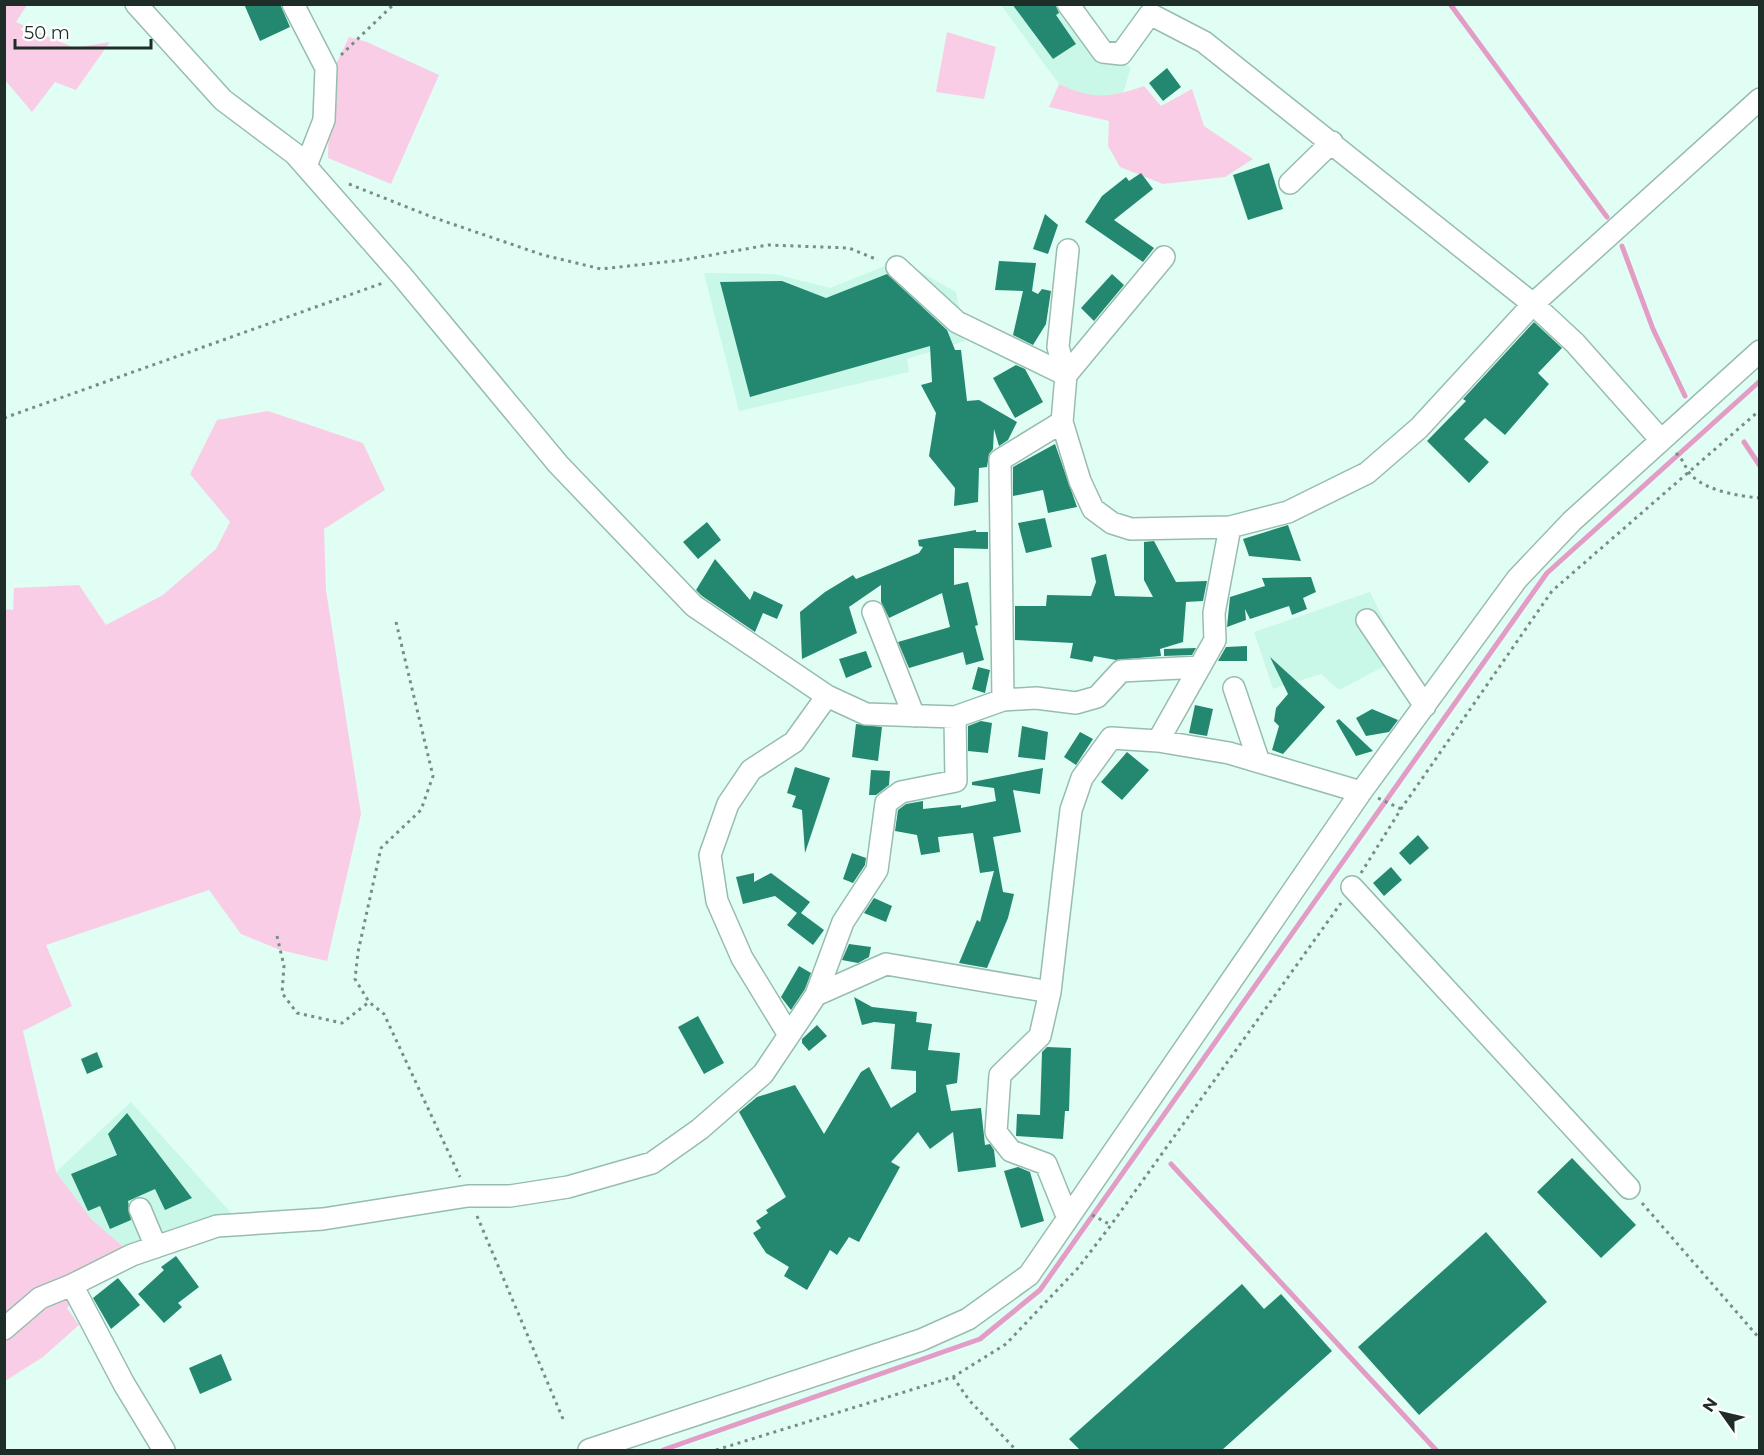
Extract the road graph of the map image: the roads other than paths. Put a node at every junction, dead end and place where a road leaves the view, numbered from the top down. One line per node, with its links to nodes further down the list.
1 (136, 4): 6 (street)
2 (293, 4): 6 (street)
3 (1068, 4): 5 (street)
4 (1760, 99): 11 (street)
5 (1332, 142): 7 (street); 11 (street)
6 (306, 166): 21 (street)
7 (1290, 183)
8 (1068, 250): 13 (street)
9 (1164, 257): 13 (street)
10 (897, 267): 13 (street)
11 (1533, 304): 15 (street); 16 (street)
12 (1760, 351): 15 (street)
13 (1066, 375): 14 (street)
14 (1062, 422): 16 (street); 22 (street)
15 (1661, 440): 23 (street)
16 (1230, 527): 19 (street)
17 (873, 612): 24 (street)
18 (1367, 620): 23 (street)
19 (1200, 668): 22 (street); 26 (street)
20 (1234, 688): 27 (street)
21 (827, 696): 24 (street); 32 (street)
22 (1003, 700): 25 (street)
23 (1425, 706): 28 (street)
24 (914, 716): 25 (street)
25 (955, 717): 31 (street)
26 (1158, 741): 27 (street); 30 (street)
27 (1259, 762): 28 (street)
28 (1368, 794): 35 (street)
29 (1352, 887): 33 (street)
30 (1050, 992): 31 (street); 35 (street)
31 (816, 995): 32 (street)
32 (789, 1035): 36 (street)
33 (1629, 1188)
34 (140, 1209): 36 (street)
35 (1067, 1216): 40 (street)
36 (156, 1247): 37 (street)
37 (72, 1285): 38 (street); 39 (street)
38 (4, 1329)
39 (164, 1450)
40 (589, 1450)

